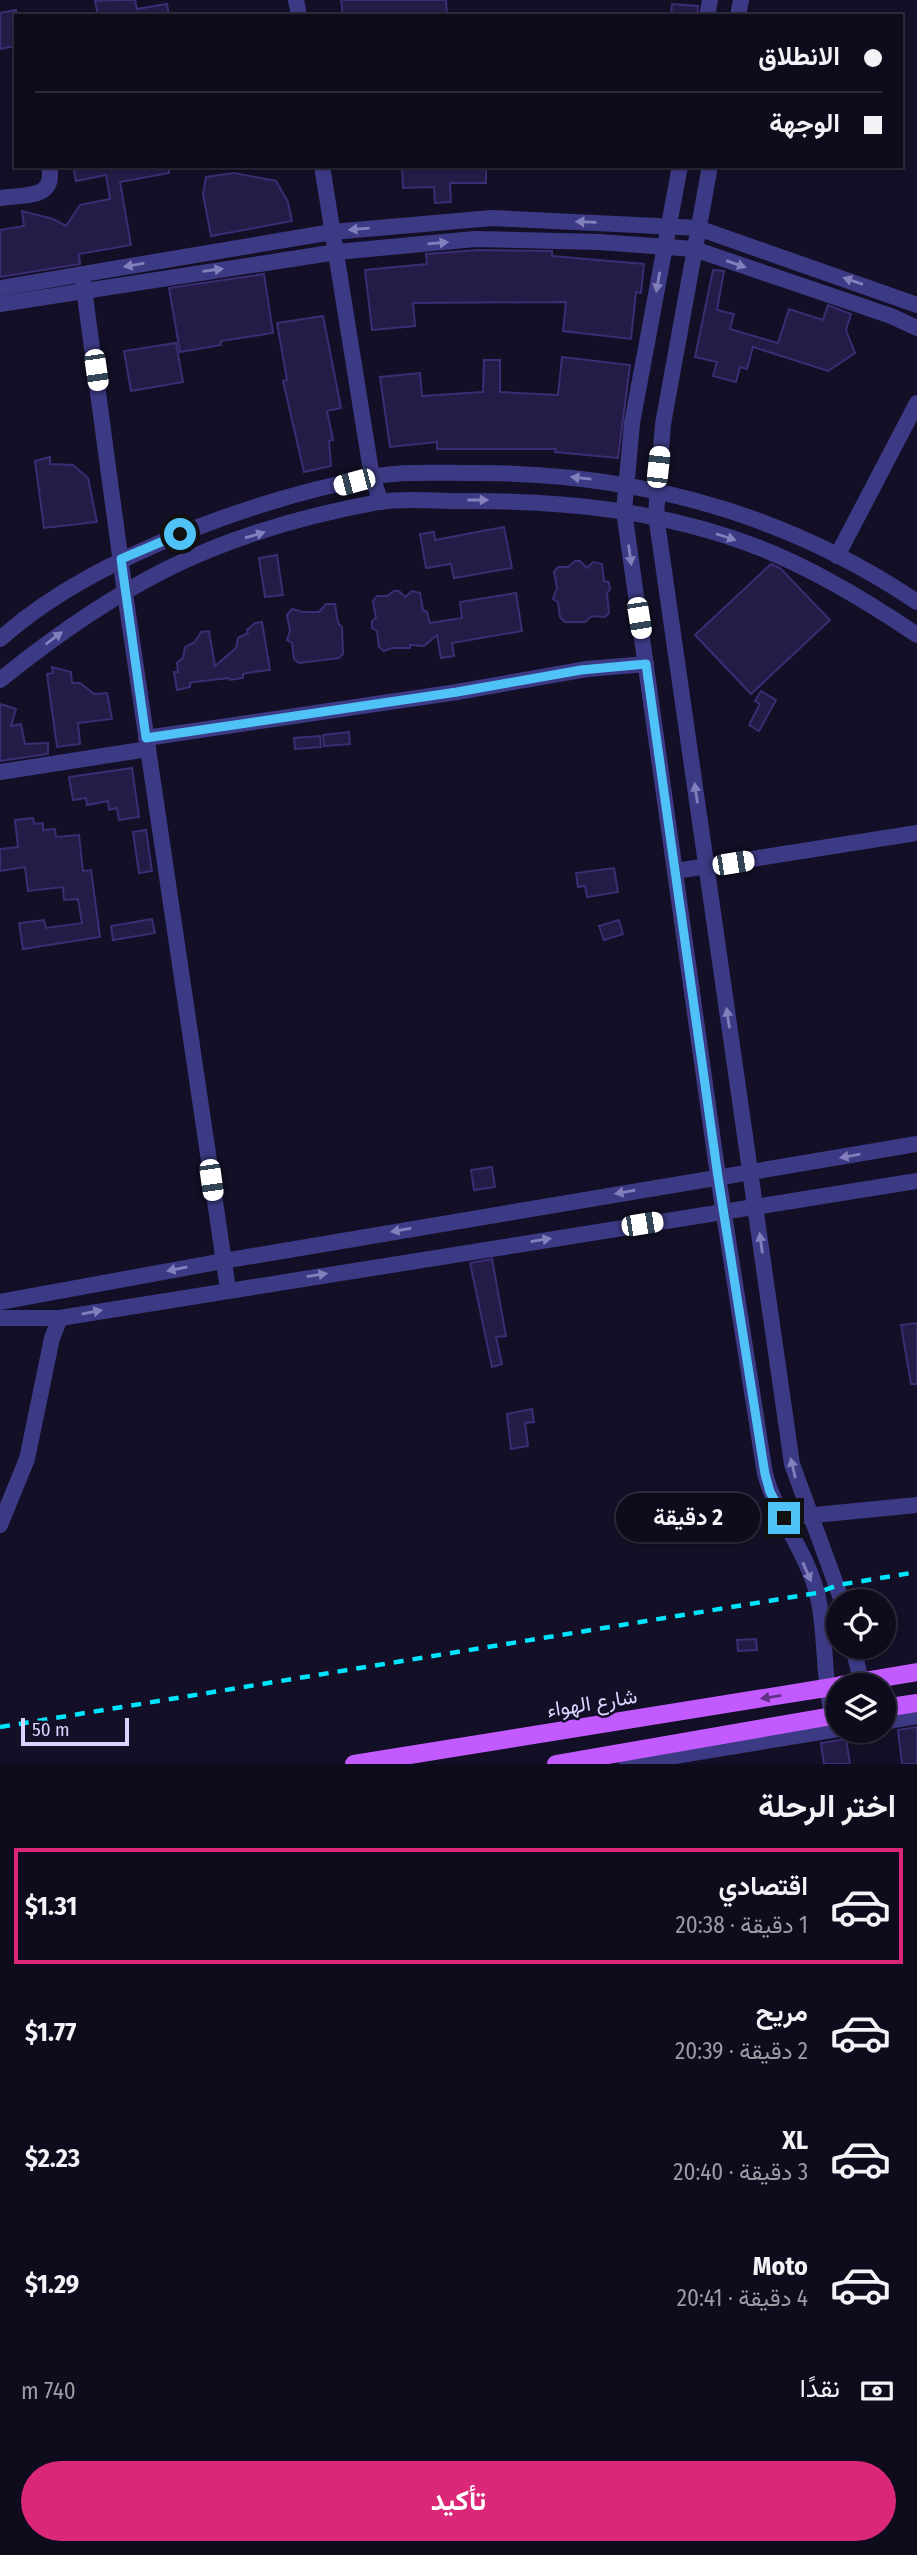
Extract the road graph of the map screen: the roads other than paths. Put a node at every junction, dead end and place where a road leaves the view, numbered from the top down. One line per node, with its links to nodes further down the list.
1 (50, 168): 5 (street)
2 (322, 168): 8 (street)
3 (680, 168): 6 (street)
4 (710, 168): 7 (street)
5 (0, 198)
6 (669, 225): 7 (street); 8 (street, one-way to 8); 9 (street)
7 (698, 228): 10 (street); 15 (street, one-way to 7)
8 (332, 232): 11 (street); 12 (street, one-way to 12)
9 (664, 248): 10 (street); 11 (street, one-way to 9); 19 (street, one-way to 19)
10 (694, 249): 16 (street, one-way to 16); 20 (street)
11 (337, 252): 12 (street, one-way to 11); 18 (street)
12 (84, 281): 13 (street); 14 (street); 25 (street)
13 (0, 288)
14 (0, 304)
15 (917, 305)
16 (917, 328)
17 (917, 403): 24 (street)
18 (372, 477): 19 (street, one-way to 18); 21 (street); 25 (street)
19 (625, 483): 20 (street); 22 (street)
20 (656, 489): 23 (street); 24 (street)
21 (381, 502): 22 (street, one-way to 22); 26 (street, one-way to 21)
22 (624, 511): 23 (street); 30 (street, one-way to 30)
23 (656, 515): 28 (street, one-way to 28); 35 (street, one-way to 23)
24 (837, 556): 27 (street)
25 (121, 559): 26 (street); 29 (street)
26 (125, 593): 31 (street, one-way to 26); 32 (street)
27 (917, 602)
28 (917, 635)
29 (0, 639)
30 (646, 664): 32 (street); 36 (street)
31 (0, 680)
32 (147, 743): 33 (street); 43 (street)
33 (0, 772)
34 (917, 833): 35 (street)
35 (707, 867): 36 (street); 38 (street, one-way to 35)
36 (676, 871): 39 (street)
37 (917, 1144): 38 (street, one-way to 38)
38 (749, 1173): 39 (street); 41 (street)
39 (718, 1177): 42 (street); 43 (street, one-way to 43)
40 (917, 1181): 41 (street)
41 (756, 1208): 42 (street); 49 (street, one-way to 41)
42 (724, 1212): 44 (street, one-way to 42); 50 (street)
43 (223, 1261): 44 (street); 45 (street, one-way to 45)
44 (228, 1289): 47 (street, one-way to 44)
45 (0, 1302)
46 (0, 1318): 47 (street)
47 (61, 1318): 51 (street)
48 (917, 1505): 49 (street)
49 (810, 1514): 50 (street); 52 (street)
50 (784, 1518): 54 (street, one-way to 54)
51 (0, 1525)
52 (838, 1589)
53 (917, 1672): 55 (main road, شارع الهواء)
54 (832, 1673)
55 (896, 1676)
56 (826, 1687): 63 (main road, شارع الهواء, one-way to 63)
57 (917, 1703): 58 (main road)
58 (896, 1707)
59 (917, 1716): 60 (street)
60 (896, 1720)
61 (826, 1722): 64 (main road)
62 (826, 1722): 65 (street)
63 (354, 1764)
64 (556, 1764)
65 (627, 1764)

